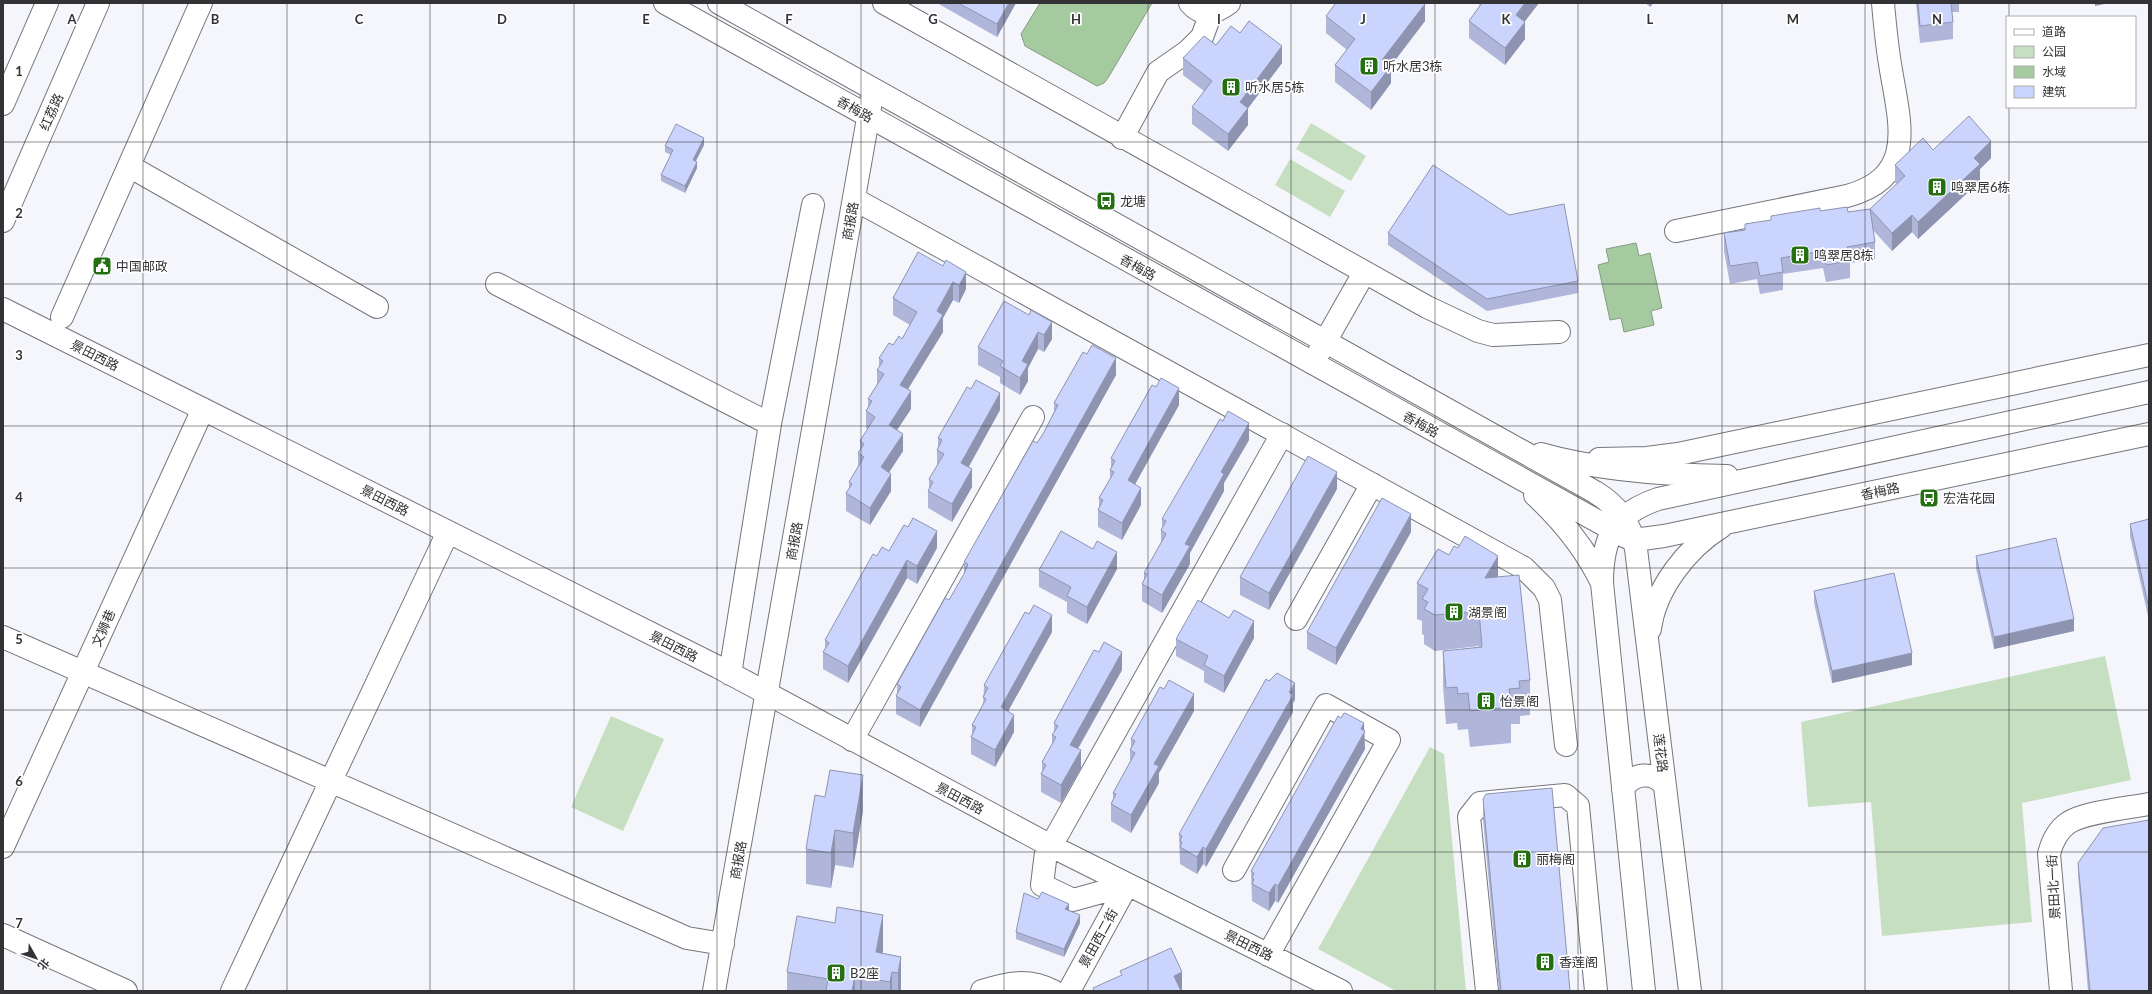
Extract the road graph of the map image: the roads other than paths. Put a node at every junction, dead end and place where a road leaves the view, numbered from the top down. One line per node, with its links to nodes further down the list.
1 (47, 3): 11 (street)
2 (98, 3): 17 (street, 红荔路)
3 (201, 3): 14 (street)
4 (665, 3): 12 (street, 香梅路)
5 (720, 3): 10 (street, 香梅路)
6 (884, 3): 13 (street)
7 (1190, 3): 9 (street)
8 (1883, 3): 18 (street)
9 (1220, 8): 13 (street)
10 (872, 90): 12 (street, 商报路); 25 (street, 香梅路)
11 (3, 104)
12 (868, 117): 15 (street, 商报路); 27 (street, 香梅路)
13 (1122, 138): 19 (street)
14 (129, 166): 21 (street); 23 (street)
15 (854, 199): 32 (street); 49 (street, 商报路)
16 (813, 206): 31 (street)
17 (3, 220)
18 (1676, 231)
19 (1364, 273): 24 (street); 25 (street)
20 (497, 284): 31 (street)
21 (377, 307)
22 (3, 309): 29 (street, 景田西路)
23 (62, 317)
24 (1559, 332)
25 (1325, 342): 27 (street); 34 (street, 香梅路)
26 (2149, 355): 35 (street)
27 (1313, 364): 37 (street, 香梅路)
28 (2149, 392): 36 (street)
29 (203, 409): 41 (street, 景田西路); 47 (street, 文狮巷)
30 (1033, 417): 50 (street)
31 (770, 424): 48 (street)
32 (1282, 434): 38 (street); 56 (street)
33 (2149, 434): 39 (street, 香梅路)
34 (1505, 442): 35 (street); 40 (street, 香梅路)
35 (1530, 451): 36 (street)
36 (1770, 474): 40 (street)
37 (1517, 477): 40 (street, 香梅路); 43 (street)
38 (1372, 484): 44 (street); 51 (street)
39 (1730, 522): 42 (street, 香梅路); 46 (street)
40 (1618, 523): 42 (street, 莲花路); 43 (street)
41 (448, 532): 48 (street, 景田西路); 52 (street)
42 (1634, 538): 46 (street, 莲花路)
43 (1602, 583): 54 (street)
44 (1296, 619)
45 (3, 637): 47 (street)
46 (1648, 650): 53 (street, 莲花路)
47 (83, 672): 52 (street); 57 (street, 文狮巷)
48 (730, 674): 49 (street, 景田西路)
49 (767, 694): 50 (street, 景田西路); 61 (street, 商报路)
50 (852, 740): 56 (street, 景田西路)
51 (1566, 745)
52 (331, 781): 61 (street); 64 (street)
53 (1665, 786): 54 (street); 73 (street, 莲花路)
54 (1623, 789): 72 (street)
55 (2149, 804): 74 (street, 景田北一街)
56 (1049, 845): 59 (street, 景田西路); 59 (street)
57 (3, 847)
58 (1234, 870): 62 (street)
59 (1127, 885): 62 (street, 景田西路); 68 (street, 景田西二街)
60 (3, 935): 63 (street)
61 (723, 944): 65 (street, 商报路)
62 (1268, 955): 69 (street, 景田西路)
63 (126, 991)
64 (232, 991)
65 (714, 991)
66 (982, 991): 67 (street)
67 (1053, 991)
68 (1069, 991)
69 (1341, 991)
70 (1486, 991): 71 (street)
71 (1596, 991)
72 (1644, 991)
73 (1690, 991)
74 (2061, 991)

